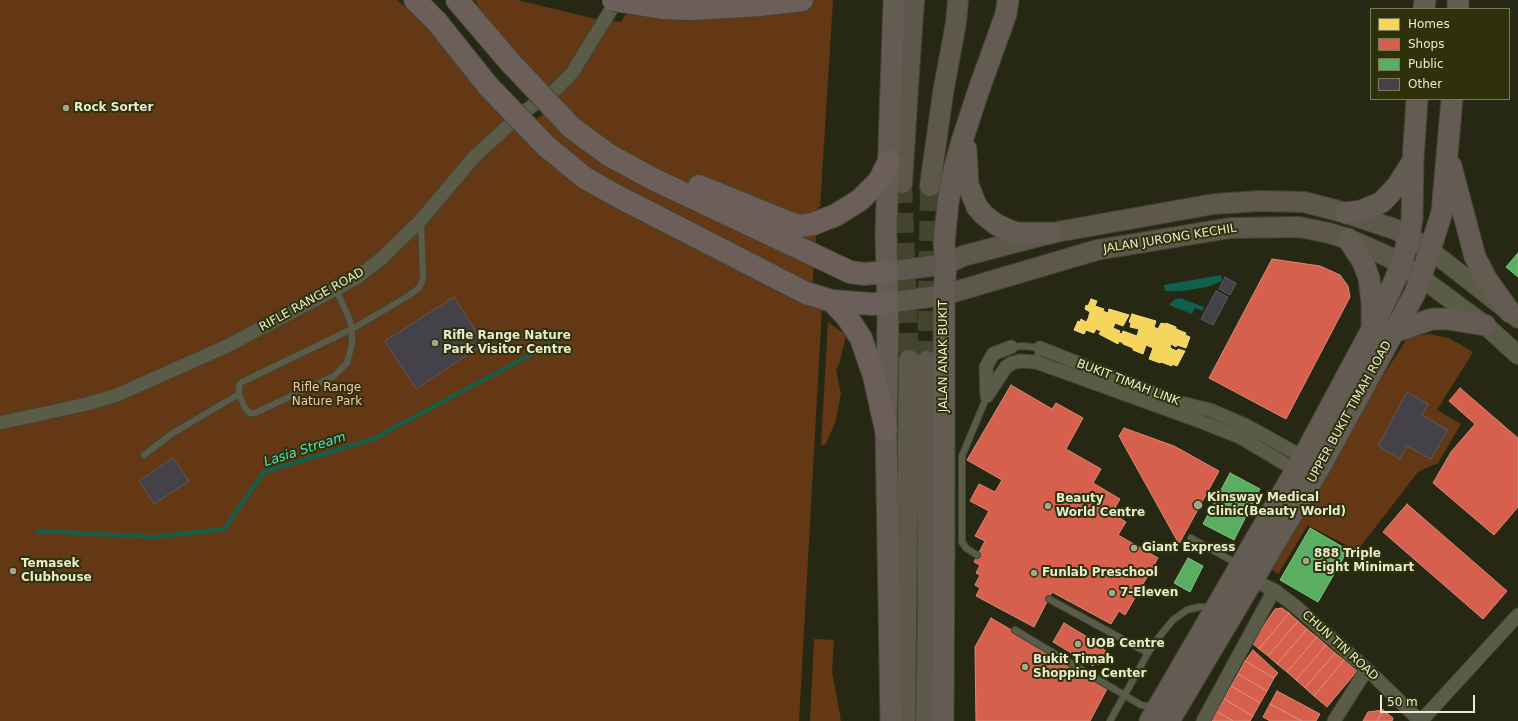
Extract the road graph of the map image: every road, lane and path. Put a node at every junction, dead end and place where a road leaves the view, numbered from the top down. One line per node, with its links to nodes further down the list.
1 (416, 0): 31 (highway, bridge)
2 (458, 0): 16 (highway, bridge)
3 (613, 0): 5 (highway, bridge)
4 (618, 0): 20 (street, RIFLE RANGE ROAD)
5 (802, 0)
6 (894, 0): 15 (highway)
7 (914, 0): 17 (main road)
8 (958, 0): 18 (main road)
9 (1008, 0): 12 (highway, JALAN ANAK BUKIT)
10 (1417, 100): 14 (highway, UPPER BUKIT TIMAH ROAD)
11 (1452, 100): 13 (highway, UPPER BUKIT TIMAH ROAD)
12 (965, 131): 21 (highway); 25 (highway, JALAN ANAK BUKIT)
13 (1448, 152): 24 (highway, UPPER BUKIT TIMAH ROAD); 33 (highway)
14 (1413, 160): 19 (highway); 22 (highway, UPPER BUKIT TIMAH ROAD)
15 (889, 161): 16 (highway); 27 (highway)
16 (653, 179): 27 (highway)
17 (902, 183)
18 (930, 186)
19 (1346, 213): 21 (main road, JALAN JURONG KECHIL); 22 (main road, JALAN JURONG KECHIL)
20 (421, 220): 29 (street, RIFLE RANGE ROAD); 35 (lane)
21 (1051, 233): 25 (main road, JALAN JURONG KECHIL)
22 (1409, 237): 24 (main road, JALAN JURONG KECHIL); 26 (highway, UPPER BUKIT TIMAH ROAD)
23 (1348, 239): 26 (main road, JALAN JURONG KECHIL); 30 (main road, JALAN JURONG KECHIL); 36 (highway)
24 (1430, 250): 28 (highway, UPPER BUKIT TIMAH ROAD); 33 (main road, JALAN JURONG KECHIL)
25 (946, 264): 27 (main road, JALAN JURONG KECHIL); 30 (highway, JALAN ANAK BUKIT)
26 (1401, 265): 28 (main road, JALAN JURONG KECHIL); 36 (highway, UPPER BUKIT TIMAH ROAD)
27 (886, 272): 32 (highway)
28 (1420, 277): 34 (main road, JALAN JURONG KECHIL); 37 (highway, UPPER BUKIT TIMAH ROAD)
29 (336, 290): 35 (lane); 45 (street, RIFLE RANGE ROAD)
30 (944, 295): 32 (main road, JALAN JURONG KECHIL); 64 (highway, JALAN ANAK BUKIT)
31 (832, 301): 32 (highway); 46 (highway)
32 (887, 303): 46 (highway)
33 (1514, 315)
34 (1485, 324): 37 (highway); 40 (main road, JALAN JURONG KECHIL)
35 (352, 329): 43 (lane); 43 (lane)
36 (1372, 329): 48 (highway, UPPER BUKIT TIMAH ROAD)
37 (1394, 332): 48 (highway, UPPER BUKIT TIMAH ROAD)
38 (1011, 347): 39 (lane, BUKIT TIMAH LINK); 44 (street, BUKIT TIMAH LINK)
39 (1040, 348): 41 (lane); 42 (street, BUKIT TIMAH LINK)
40 (1518, 355)
41 (1036, 362): 42 (street, BUKIT TIMAH LINK); 44 (street, BUKIT TIMAH LINK)
42 (1099, 378): 48 (street, BUKIT TIMAH LINK)
43 (239, 394): 47 (lane)
44 (987, 396): 50 (lane, BUKIT TIMAH LINK)
45 (0, 423)
46 (886, 430): 61 (highway)
47 (144, 455)
48 (1308, 469): 51 (highway, UPPER BUKIT TIMAH ROAD)
49 (1191, 538): 51 (lane)
50 (977, 555)
51 (1247, 573): 52 (street, CHUN TIN ROAD); 54 (highway, UPPER BUKIT TIMAH ROAD); 60 (highway, UPPER BUKIT TIMAH ROAD)
52 (1274, 590): 58 (street, CHUN TIN ROAD); 66 (street)
53 (1049, 599): 57 (lane)
54 (1217, 607): 57 (lane); 60 (highway, UPPER BUKIT TIMAH ROAD)
55 (1518, 615): 68 (street)
56 (1015, 630): 59 (lane)
57 (1148, 653): 59 (lane)
58 (1367, 669): 67 (street); 68 (street, CHUN TIN ROAD)
59 (1124, 695): 60 (lane); 65 (lane)
60 (1159, 717)
61 (891, 721)
62 (905, 721): 63 (main road, JALAN ANAK BUKIT)
63 (926, 721)
64 (943, 721)
65 (1110, 721)
66 (1203, 721)
67 (1334, 721)
68 (1421, 721)

